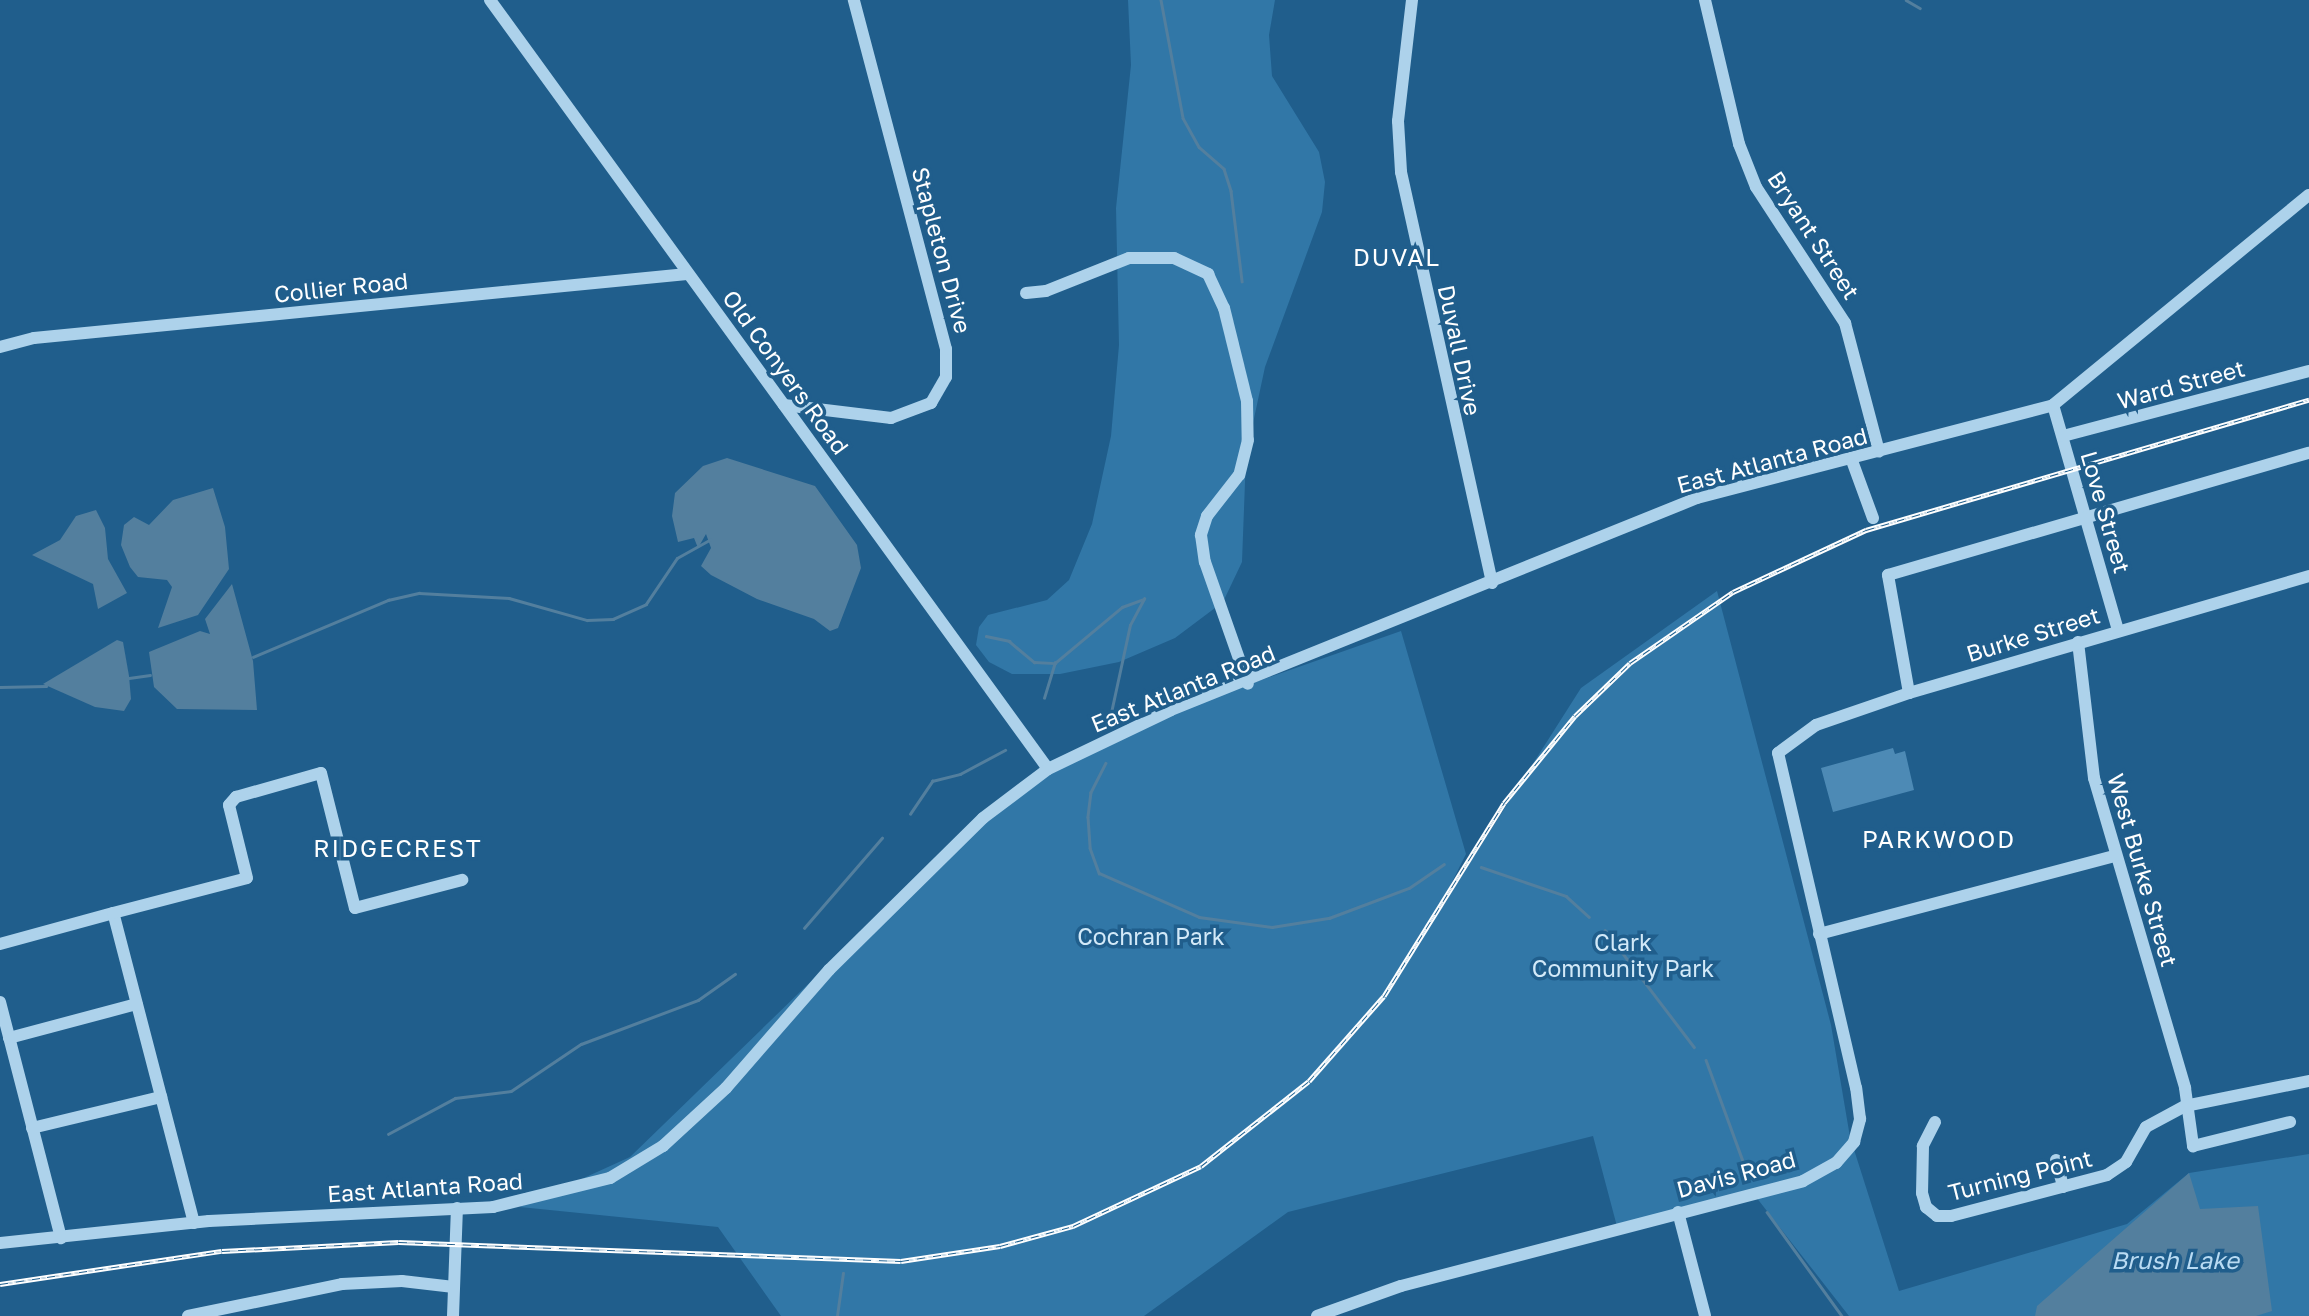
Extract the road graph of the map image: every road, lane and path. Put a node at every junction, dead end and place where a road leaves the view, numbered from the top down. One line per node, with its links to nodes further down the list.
1 (490, 0): 6 (street, Old Conyers Road)
2 (854, 0): 10 (street, Stapleton Drive)
3 (1412, 0): 19 (street, Duvall Drive)
4 (1705, 0): 13 (street, Bryant Street)
5 (2309, 195): 11 (street, East Atlanta Road)
6 (687, 274): 8 (street, Collier Road); 10 (street, Old Conyers Road)
7 (1026, 293): 22 (street)
8 (0, 347)
9 (2309, 371): 12 (street, Ward Street)
10 (784, 405): 25 (street, Old Conyers Road)
11 (2053, 405): 12 (street, Love Street); 13 (street, East Atlanta Road)
12 (2063, 436): 16 (street, Love Street)
13 (1880, 452): 15 (street, East Atlanta Road)
14 (2309, 453): 16 (street)
15 (1851, 458): 17 (street); 19 (street, East Atlanta Road)
16 (2086, 514): 20 (street, Love Street); 23 (street)
17 (1873, 519)
18 (2309, 576): 20 (street, Burke Street)
19 (1492, 583): 22 (street, East Atlanta Road)
20 (2118, 631): 21 (street, Burke Street)
21 (2078, 642): 23 (street, Burke Street); 26 (street, West Burke Street)
22 (1248, 684): 25 (street, East Atlanta Road)
23 (1909, 693): 24 (street, Burke Street)
24 (1777, 753): 29 (street, Davis Road)
25 (1048, 769): 42 (street, East Atlanta Road)
26 (2115, 856): 29 (street); 36 (street, West Burke Street)
27 (462, 880): 28 (street)
28 (113, 913): 30 (street); 32 (street)
29 (1819, 934): 43 (street, Davis Road)
30 (0, 944)
31 (0, 1002): 33 (street)
32 (137, 1004): 33 (street); 35 (street)
33 (9, 1038): 39 (street)
34 (2309, 1081): 36 (street, Turning Point)
35 (161, 1097): 39 (street); 44 (street)
36 (2185, 1106): 38 (street, West Burke Street); 41 (street, Turning Point)
37 (1935, 1122): 41 (street, Turning Point)
38 (2290, 1122)
39 (32, 1128): 45 (street)
40 (2056, 1160): 41 (street)
41 (2063, 1187)
42 (457, 1208): 44 (street, East Atlanta Road); 47 (street)
43 (1678, 1212): 50 (street, Davis Road); 51 (street)
44 (194, 1223): 45 (street, East Atlanta Road)
45 (61, 1238): 46 (street, East Atlanta Road)
46 (0, 1243)
47 (454, 1287): 48 (street); 49 (street)
48 (188, 1316)
49 (453, 1316)
50 (1317, 1316)
51 (1705, 1316)

